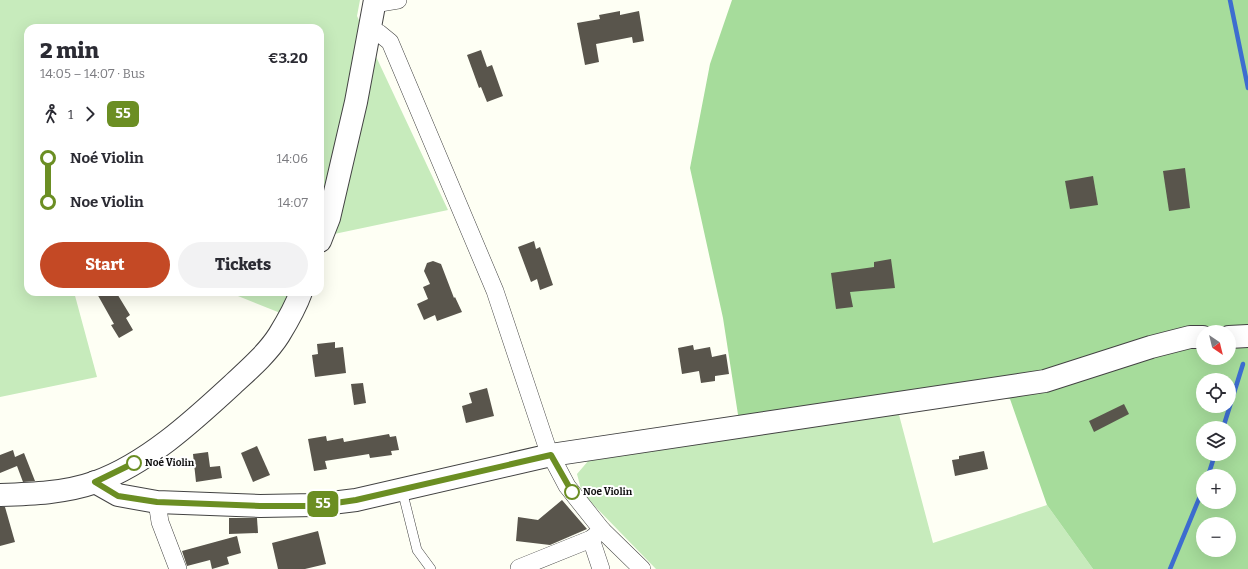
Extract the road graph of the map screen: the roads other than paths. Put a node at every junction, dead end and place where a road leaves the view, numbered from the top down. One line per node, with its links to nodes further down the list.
1 (398, 0): 2 (street)
2 (375, 2): 3 (street)
3 (369, 30): 4 (street); 9 (street)
4 (324, 231)
5 (299, 296): 10 (street)
6 (1248, 336): 7 (street)
7 (1236, 337)
8 (1196, 338): 9 (street)
9 (551, 455): 12 (street); 15 (street)
10 (128, 468): 11 (street); 14 (street)
11 (95, 482): 13 (street); 14 (street)
12 (402, 488): 14 (street); 18 (lane)
13 (0, 495)
14 (157, 502): 17 (street)
15 (597, 534): 16 (street); 19 (street); 20 (street)
16 (519, 568)
17 (178, 569)
18 (431, 569)
19 (601, 569)
20 (642, 569)

